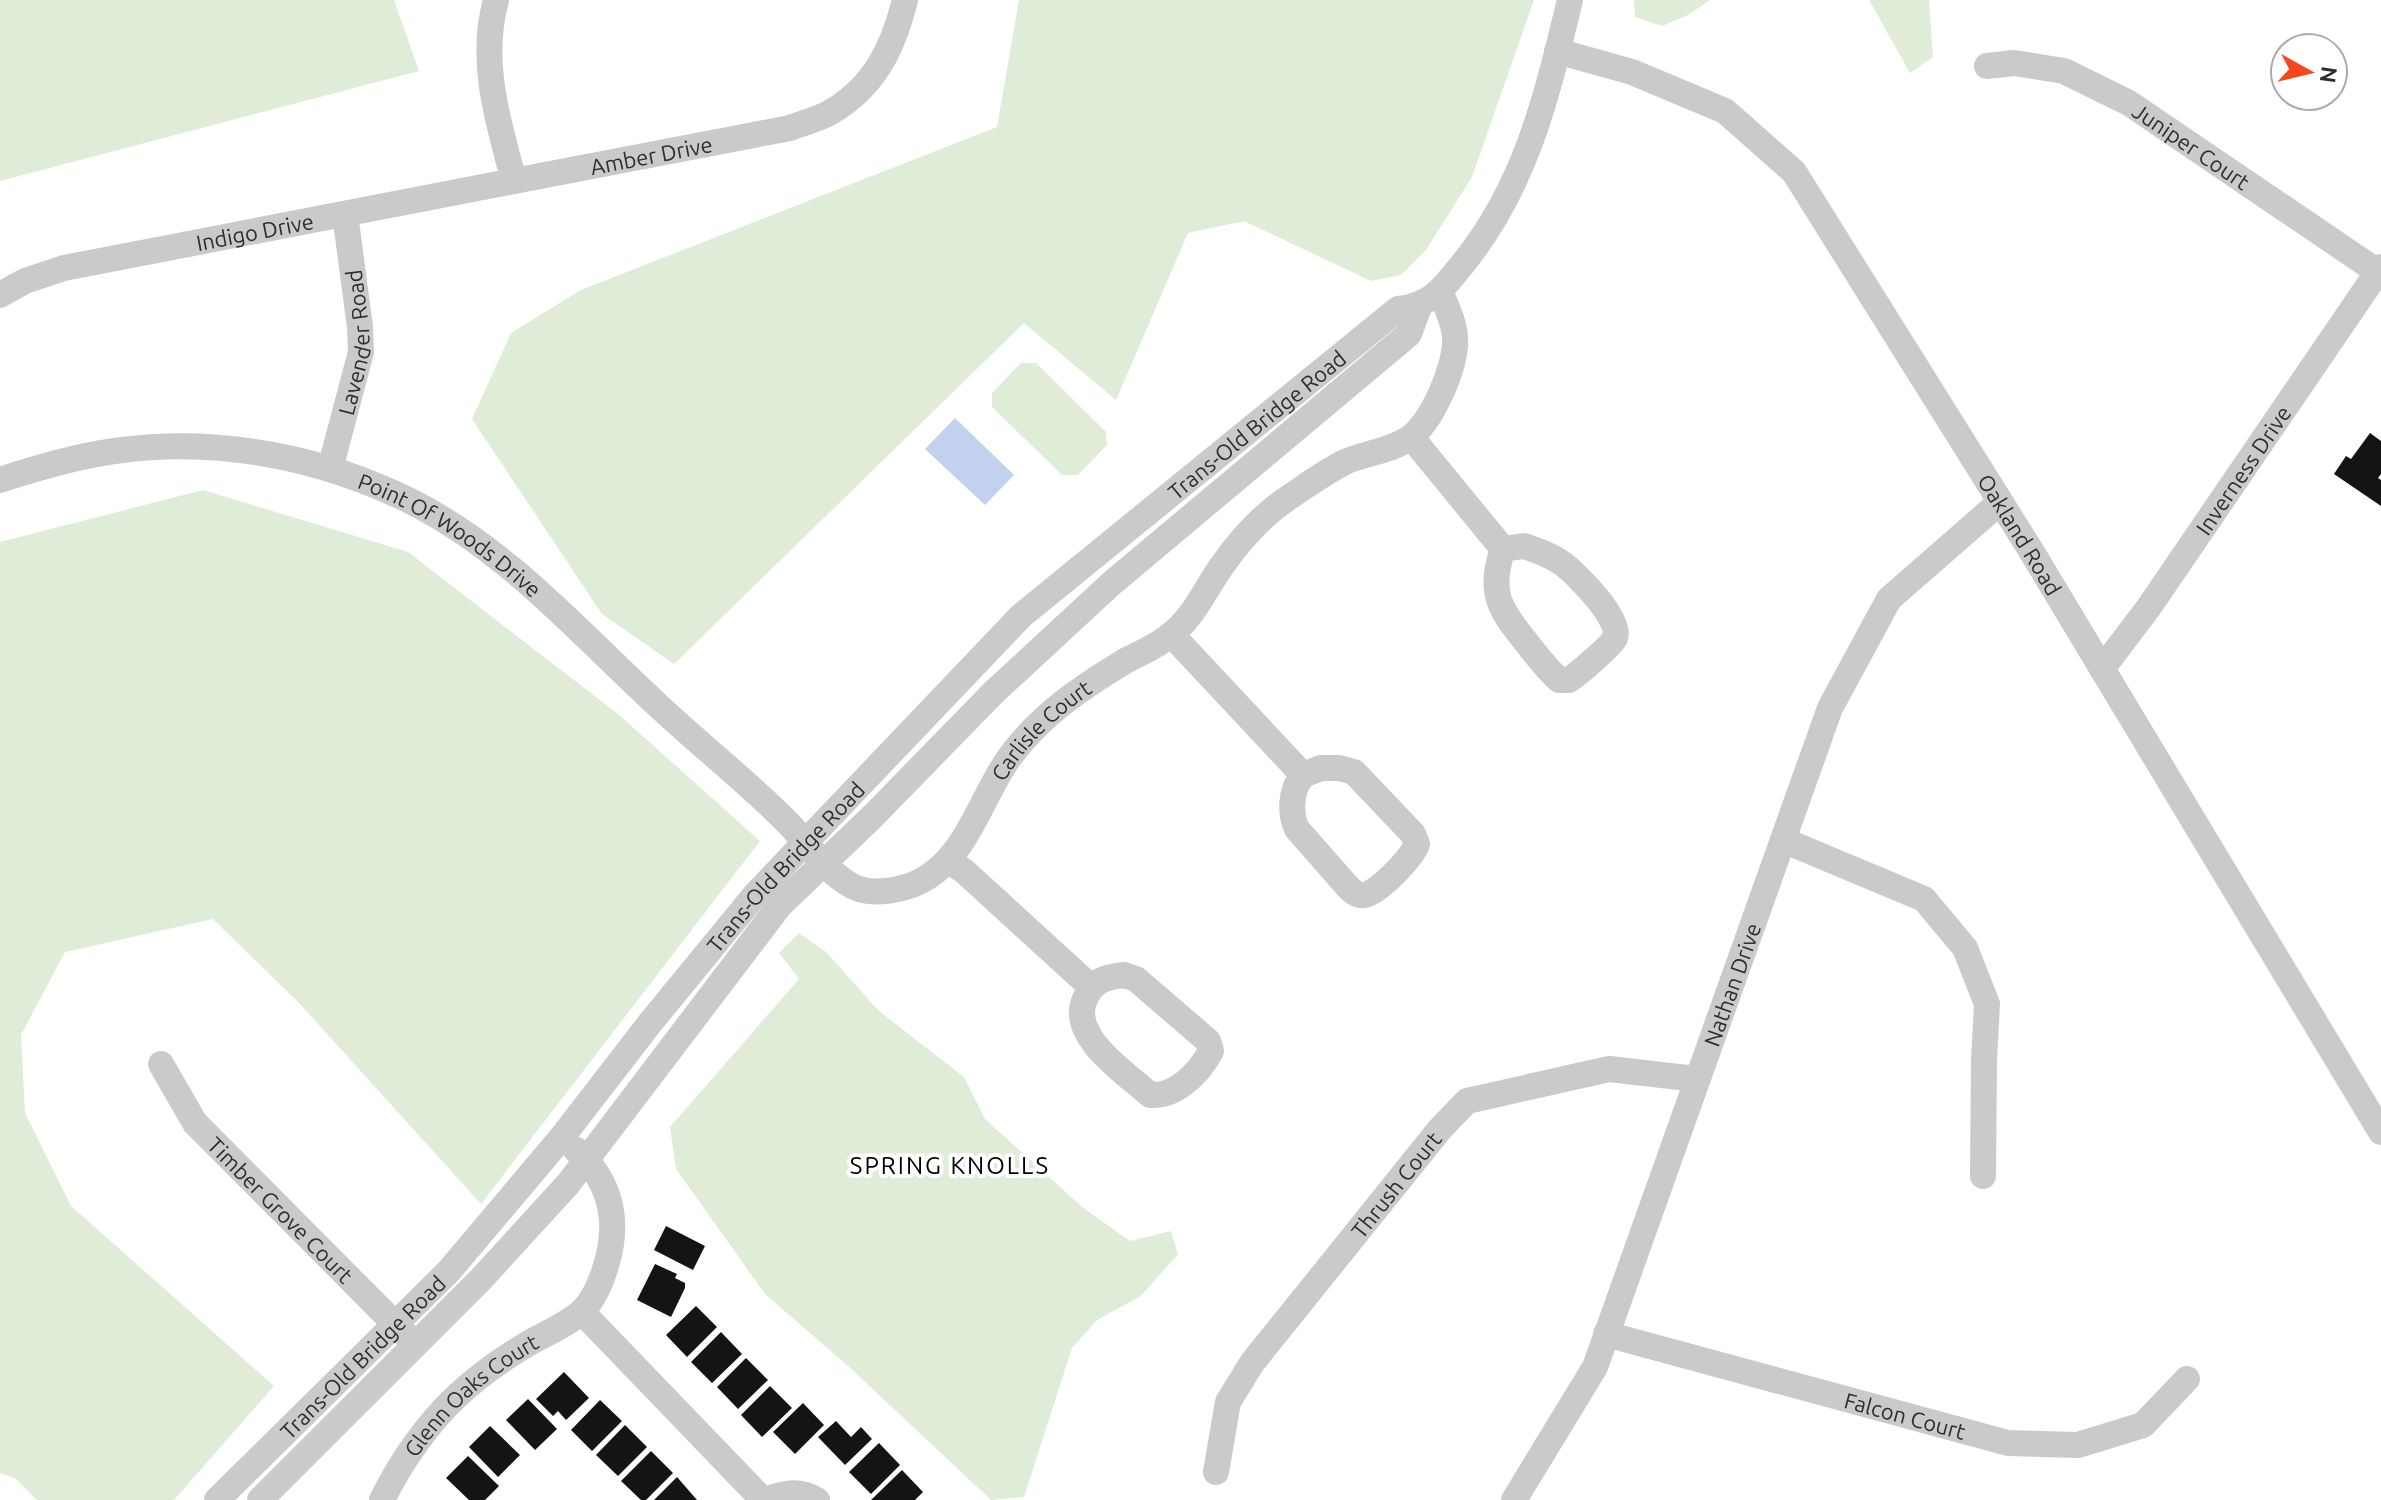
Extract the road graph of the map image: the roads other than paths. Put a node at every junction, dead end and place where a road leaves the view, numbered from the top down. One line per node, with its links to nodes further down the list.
1 (496, 0): 6 (street)
2 (905, 0): 6 (street, Amber Drive)
3 (1570, 0): 4 (street, Trans-Old Bridge Road)
4 (1557, 51): 9 (street, Trans-Old Bridge Road); 15 (street, Oakland Road)
5 (1987, 66): 8 (street, Juniper Court)
6 (514, 181): 7 (street, Indigo Drive)
7 (345, 214): 10 (street, Indigo Drive); 13 (street, Lavender Road)
8 (2379, 269): 18 (street, Inverness Drive)
9 (1440, 291): 11 (street, Trans-Old Bridge Road); 12 (street)
10 (0, 295)
11 (1419, 307): 21 (street, Trans-Old Bridge Road); 23 (street, Trans-Old Bridge Road)
12 (1412, 438): 16 (street); 17 (street, Carlisle Court)
13 (330, 469): 14 (street, Point Of Woods Drive); 21 (street, Point Of Woods Drive)
14 (1, 477)
15 (1999, 503): 18 (street, Oakland Road); 20 (street, Nathan Drive)
16 (1503, 549): 16 (street)
17 (1172, 635): 19 (street); 22 (street, Carlisle Court)
18 (2102, 669): 27 (street, Oakland Road)
19 (1303, 775): 19 (street)
20 (1783, 840): 26 (street, Nathan Drive); 30 (street)
21 (805, 843): 23 (street, Carlisle Court); 28 (street, Trans-Old Bridge Road)
22 (949, 861): 23 (street, Carlisle Court); 24 (street)
23 (825, 863): 29 (street, Trans-Old Bridge Road)
24 (1091, 987): 24 (street)
25 (161, 1064): 32 (street, Timber Grove Court)
26 (1697, 1079): 33 (street, Nathan Drive); 36 (street, Thrush Court)
27 (2381, 1132)
28 (562, 1137): 29 (street, Glenn Oaks Court); 32 (street, Trans-Old Bridge Road)
29 (587, 1160): 31 (street, Glenn Oaks Court); 34 (street, Trans-Old Bridge Road)
30 (1983, 1176)
31 (582, 1312): 39 (street, Glenn Oaks Court); 40 (street)
32 (397, 1323): 34 (street, Timber Grove Court); 37 (street, Trans-Old Bridge Road)
33 (1606, 1334): 35 (street, Falcon Court); 42 (street, Nathan Drive)
34 (415, 1346): 38 (street, Trans-Old Bridge Road)
35 (2187, 1379)
36 (1216, 1472)
37 (217, 1500)
38 (260, 1500)
39 (382, 1500)
40 (764, 1500): 41 (street)
41 (817, 1500)
42 (1514, 1500)

